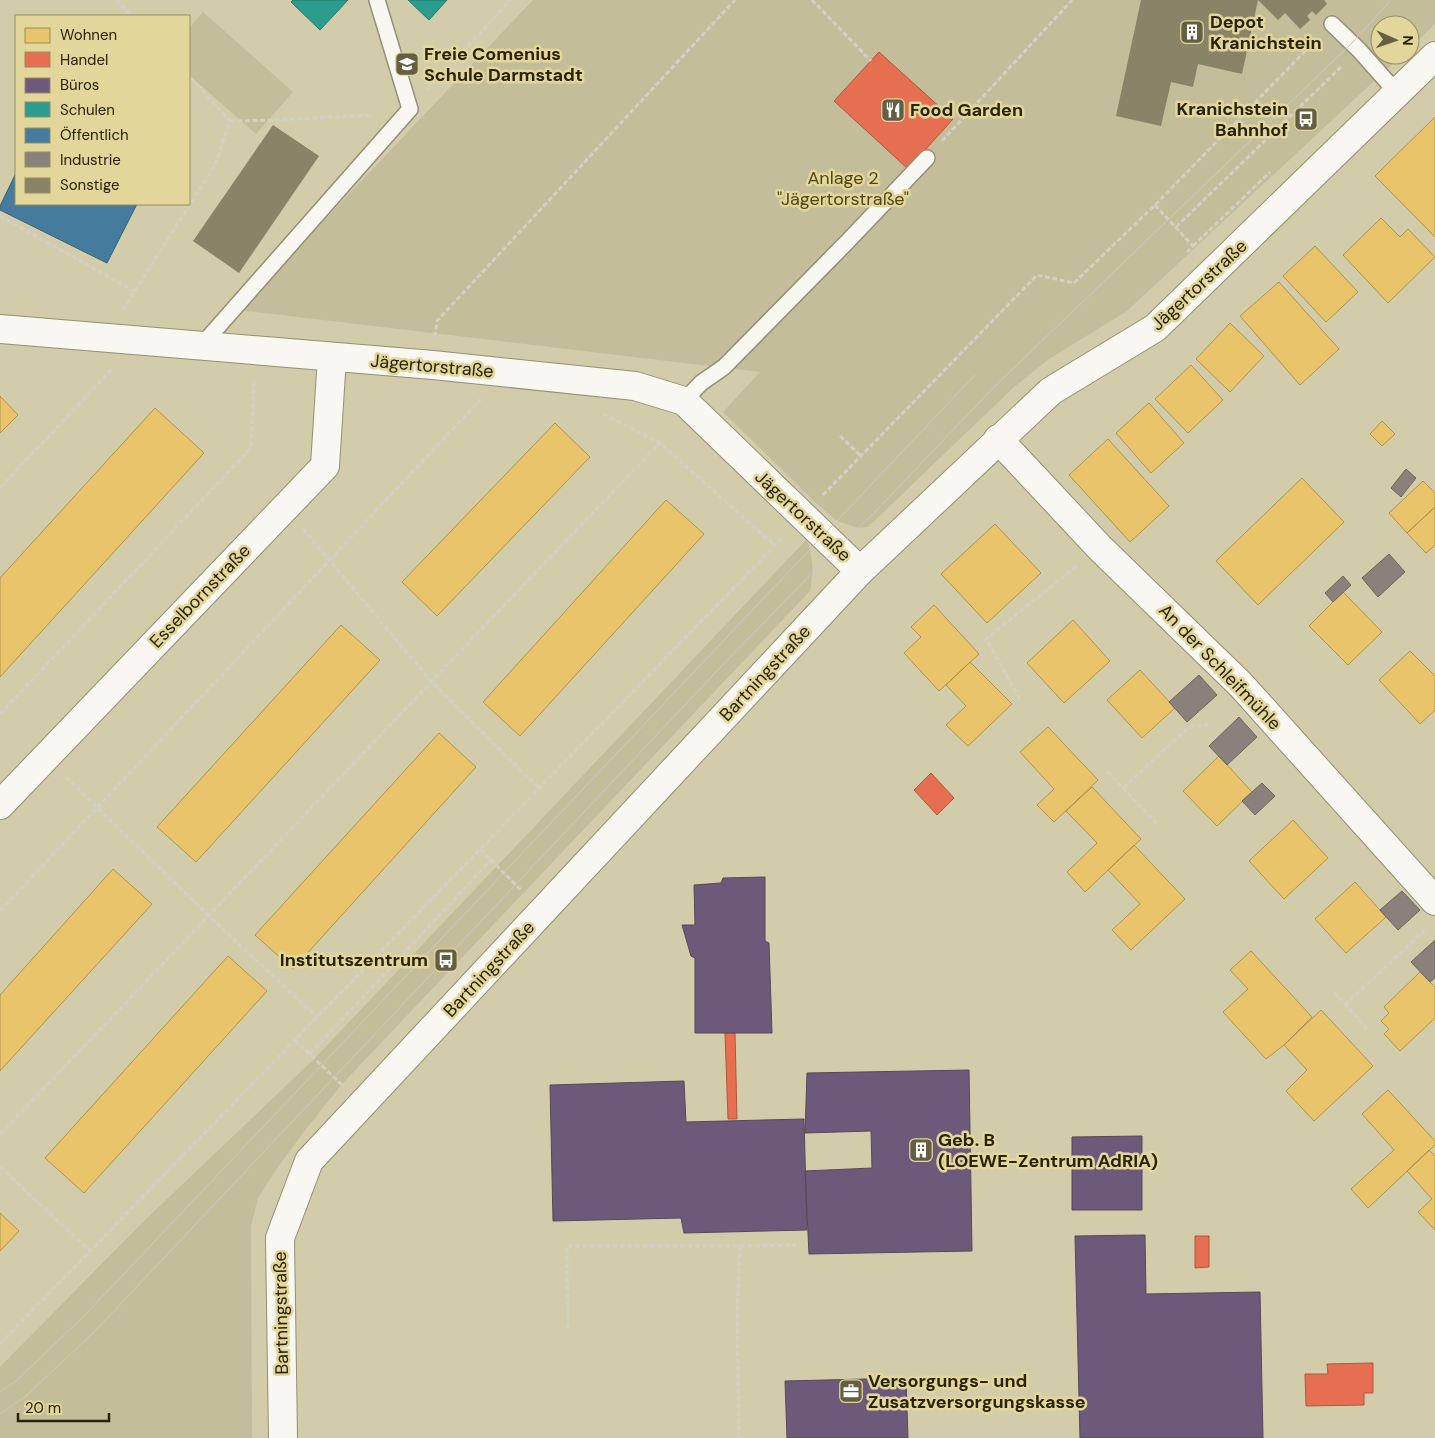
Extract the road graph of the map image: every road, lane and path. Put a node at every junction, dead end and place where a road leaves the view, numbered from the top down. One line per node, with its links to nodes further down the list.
1 (116, 0): 7 (path)
2 (377, 0): 14 (lane)
3 (510, 0): 14 (path)
4 (734, 0): 29 (path)
5 (812, 0): 11 (path)
6 (1072, 0): 17 (path)
7 (131, 15)
8 (1332, 24): 13 (lane); 38 (path)
9 (1435, 56): 13 (street, Jägertorstraße)
10 (1348, 60): 21 (path)
11 (871, 61)
12 (190, 77): 15 (path)
13 (1398, 94): 36 (street, Jägertorstraße)
14 (410, 109): 16 (lane)
15 (230, 121): 16 (path); 18 (path)
16 (394, 128): 27 (lane)
17 (927, 158): 33 (lane)
18 (190, 205)
19 (190, 205): 24 (path)
20 (0, 216): 24 (path)
21 (1176, 227)
22 (1206, 234): 23 (path)
23 (1193, 246)
24 (134, 291): 25 (path)
25 (122, 310)
26 (0, 329): 27 (street, Jägertorstraße)
27 (201, 346): 28 (street, Jägertorstraße)
28 (332, 357): 29 (street, Jägertorstraße); 40 (street, Esselbornstraße)
29 (432, 365): 33 (street, Jägertorstraße)
30 (115, 366): 39 (path)
31 (254, 376): 48 (path)
32 (474, 395): 44 (path)
33 (684, 401): 41 (street, Jägertorstraße)
34 (595, 410): 37 (path)
35 (840, 436): 38 (path)
36 (998, 439): 43 (street, An der Schleifmühle); 45 (street, Jägertorstraße)
37 (660, 443): 42 (path); 46 (path)
38 (861, 456): 41 (path)
39 (0, 488)
40 (285, 508): 44 (path); 50 (street, Esselbornstraße)
41 (803, 516): 42 (path); 45 (street, Jägertorstraße)
42 (774, 545): 52 (path)
43 (1100, 548): 47 (path); 60 (street, An der Schleifmühle)
44 (330, 560): 46 (path); 55 (path)
45 (860, 571): 78 (street, Bartningstraße)
46 (431, 681): 52 (path); 62 (path)
47 (1020, 699)
48 (0, 714)
49 (1208, 725): 53 (path)
50 (46, 757): 54 (street, Esselbornstraße); 55 (path)
51 (1107, 771): 53 (path)
52 (539, 788): 57 (path)
53 (1123, 788): 56 (path)
54 (0, 805)
55 (98, 807): 61 (path); 62 (path)
56 (1157, 824)
57 (480, 849): 58 (path); 66 (path)
58 (491, 860): 59 (path); 69 (path)
59 (525, 894)
60 (1435, 901)
61 (0, 911)
62 (209, 916): 66 (path); 71 (path)
63 (1428, 927): 65 (path)
64 (1334, 992): 65 (path)
65 (1345, 1005): 67 (path)
66 (317, 1017): 68 (path)
67 (1368, 1030)
68 (295, 1040): 69 (path); 75 (path)
69 (310, 1054): 70 (path)
70 (345, 1088)
71 (0, 1134)
72 (0, 1168): 75 (path)
73 (796, 1245): 74 (path)
74 (740, 1246): 76 (path); 79 (path)
75 (90, 1251): 77 (path)
76 (568, 1328)
77 (0, 1344)
78 (283, 1438)
79 (739, 1438)

